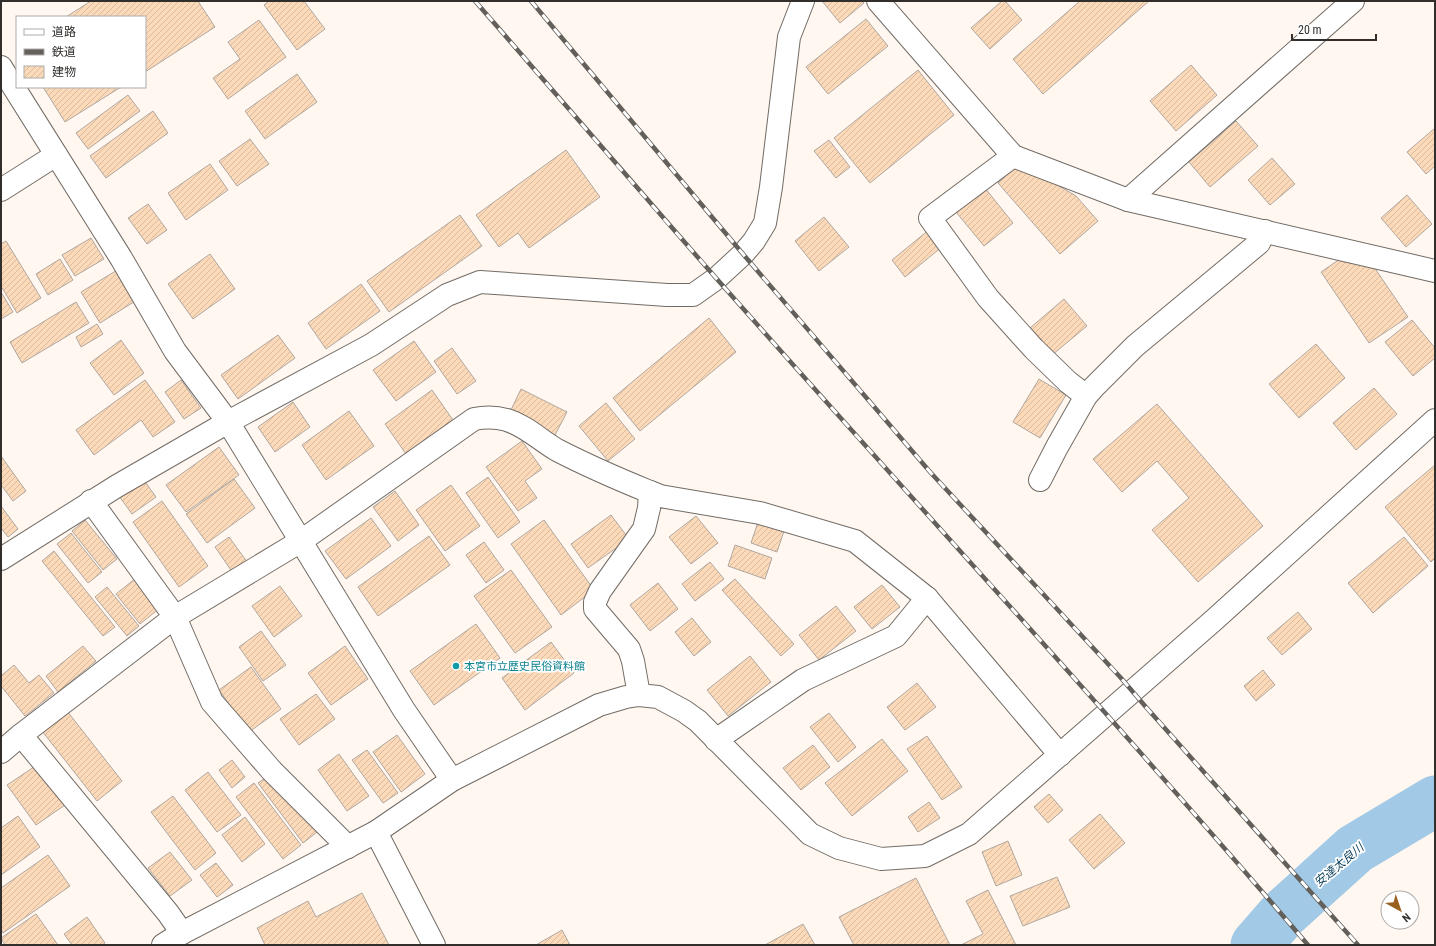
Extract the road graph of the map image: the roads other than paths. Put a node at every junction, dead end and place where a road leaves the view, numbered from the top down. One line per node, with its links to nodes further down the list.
1 (803, 1): 13 (street)
2 (878, 1): 6 (street)
3 (1353, 1): 8 (street)
4 (1, 68): 5 (street)
5 (56, 155): 7 (street); 13 (street)
6 (1013, 156): 8 (street); 11 (street)
7 (1, 190)
8 (1128, 200): 9 (street)
9 (1265, 231): 10 (street); 11 (street)
10 (1435, 271)
11 (1086, 396): 14 (street)
12 (1435, 420): 25 (street)
13 (228, 422): 16 (street); 17 (street)
14 (1040, 480)
15 (650, 492): 17 (street); 19 (street); 21 (street)
16 (91, 501): 18 (street); 20 (street)
17 (301, 541): 20 (street); 26 (street)
18 (1, 559)
19 (927, 598): 23 (street); 25 (street)
20 (175, 616): 22 (street); 28 (street)
21 (639, 695): 23 (street); 26 (street)
22 (21, 735): 24 (street); 29 (street)
23 (716, 740): 25 (street)
24 (1, 752)
25 (1060, 754)
26 (452, 780): 27 (street)
27 (376, 832): 28 (street); 31 (street)
28 (348, 847): 29 (street)
29 (182, 933): 30 (street)
30 (162, 945)
31 (434, 945)

